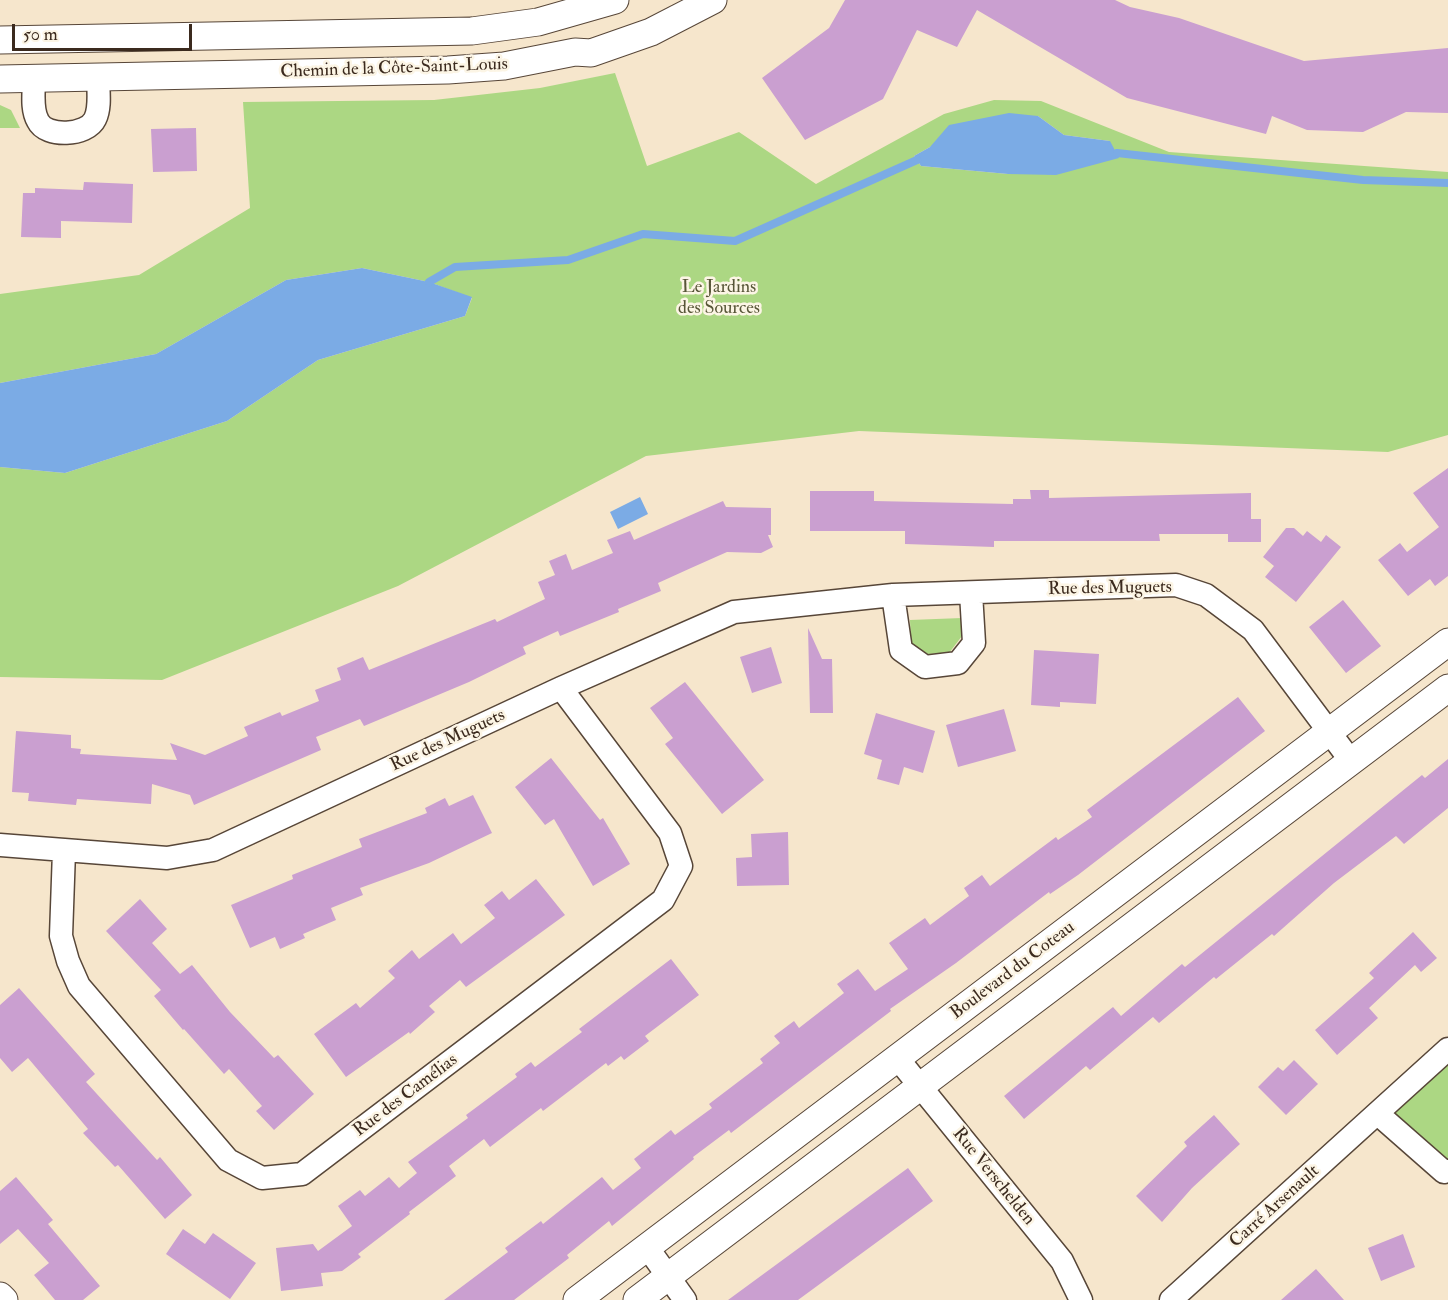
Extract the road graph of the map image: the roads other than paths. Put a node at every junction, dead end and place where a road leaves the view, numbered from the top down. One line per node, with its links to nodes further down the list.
1 (615, 0): 3 (street, Chemin de la Côte-Saint-Louis)
2 (713, 0): 4 (street, Chemin de la Côte-Saint-Louis)
3 (0, 40)
4 (98, 77): 6 (street, Chemin de la Côte-Saint-Louis); 6 (street)
5 (0, 79): 6 (street, Chemin de la Côte-Saint-Louis)
6 (34, 79)
7 (971, 593): 8 (street, Rue des Muguets); 8 (street); 12 (street, Rue des Muguets)
8 (893, 595): 10 (street, Rue des Muguets)
9 (1448, 642): 12 (street, Boulevard du Coteau)
10 (561, 688): 15 (street, Rue des Muguets); 15 (street, Rue des Camélias)
11 (1448, 688): 13 (street, Boulevard du Coteau)
12 (1329, 732): 13 (street, Rue des Muguets); 17 (street, Boulevard du Coteau)
13 (1351, 761): 18 (street, Boulevard du Coteau)
14 (0, 845): 15 (street, Rue des Muguets)
15 (64, 850)
16 (1448, 1049): 19 (street, Carré Arsenault)
17 (897, 1059): 18 (street, Rue Verschelden); 21 (street, Boulevard du Coteau)
18 (919, 1086): 22 (street, Boulevard du Coteau); 28 (street, Rue Verschelden)
19 (1378, 1114): 20 (street); 29 (street, Carré Arsenault)
20 (1448, 1171)
21 (647, 1247): 22 (street); 25 (street, Boulevard du Coteau)
22 (668, 1276): 26 (street, Boulevard du Coteau); 27 (street)
23 (0, 1296): 24 (street)
24 (4, 1300)
25 (577, 1300)
26 (637, 1300)
27 (685, 1300)
28 (1081, 1300)
29 (1171, 1300)

